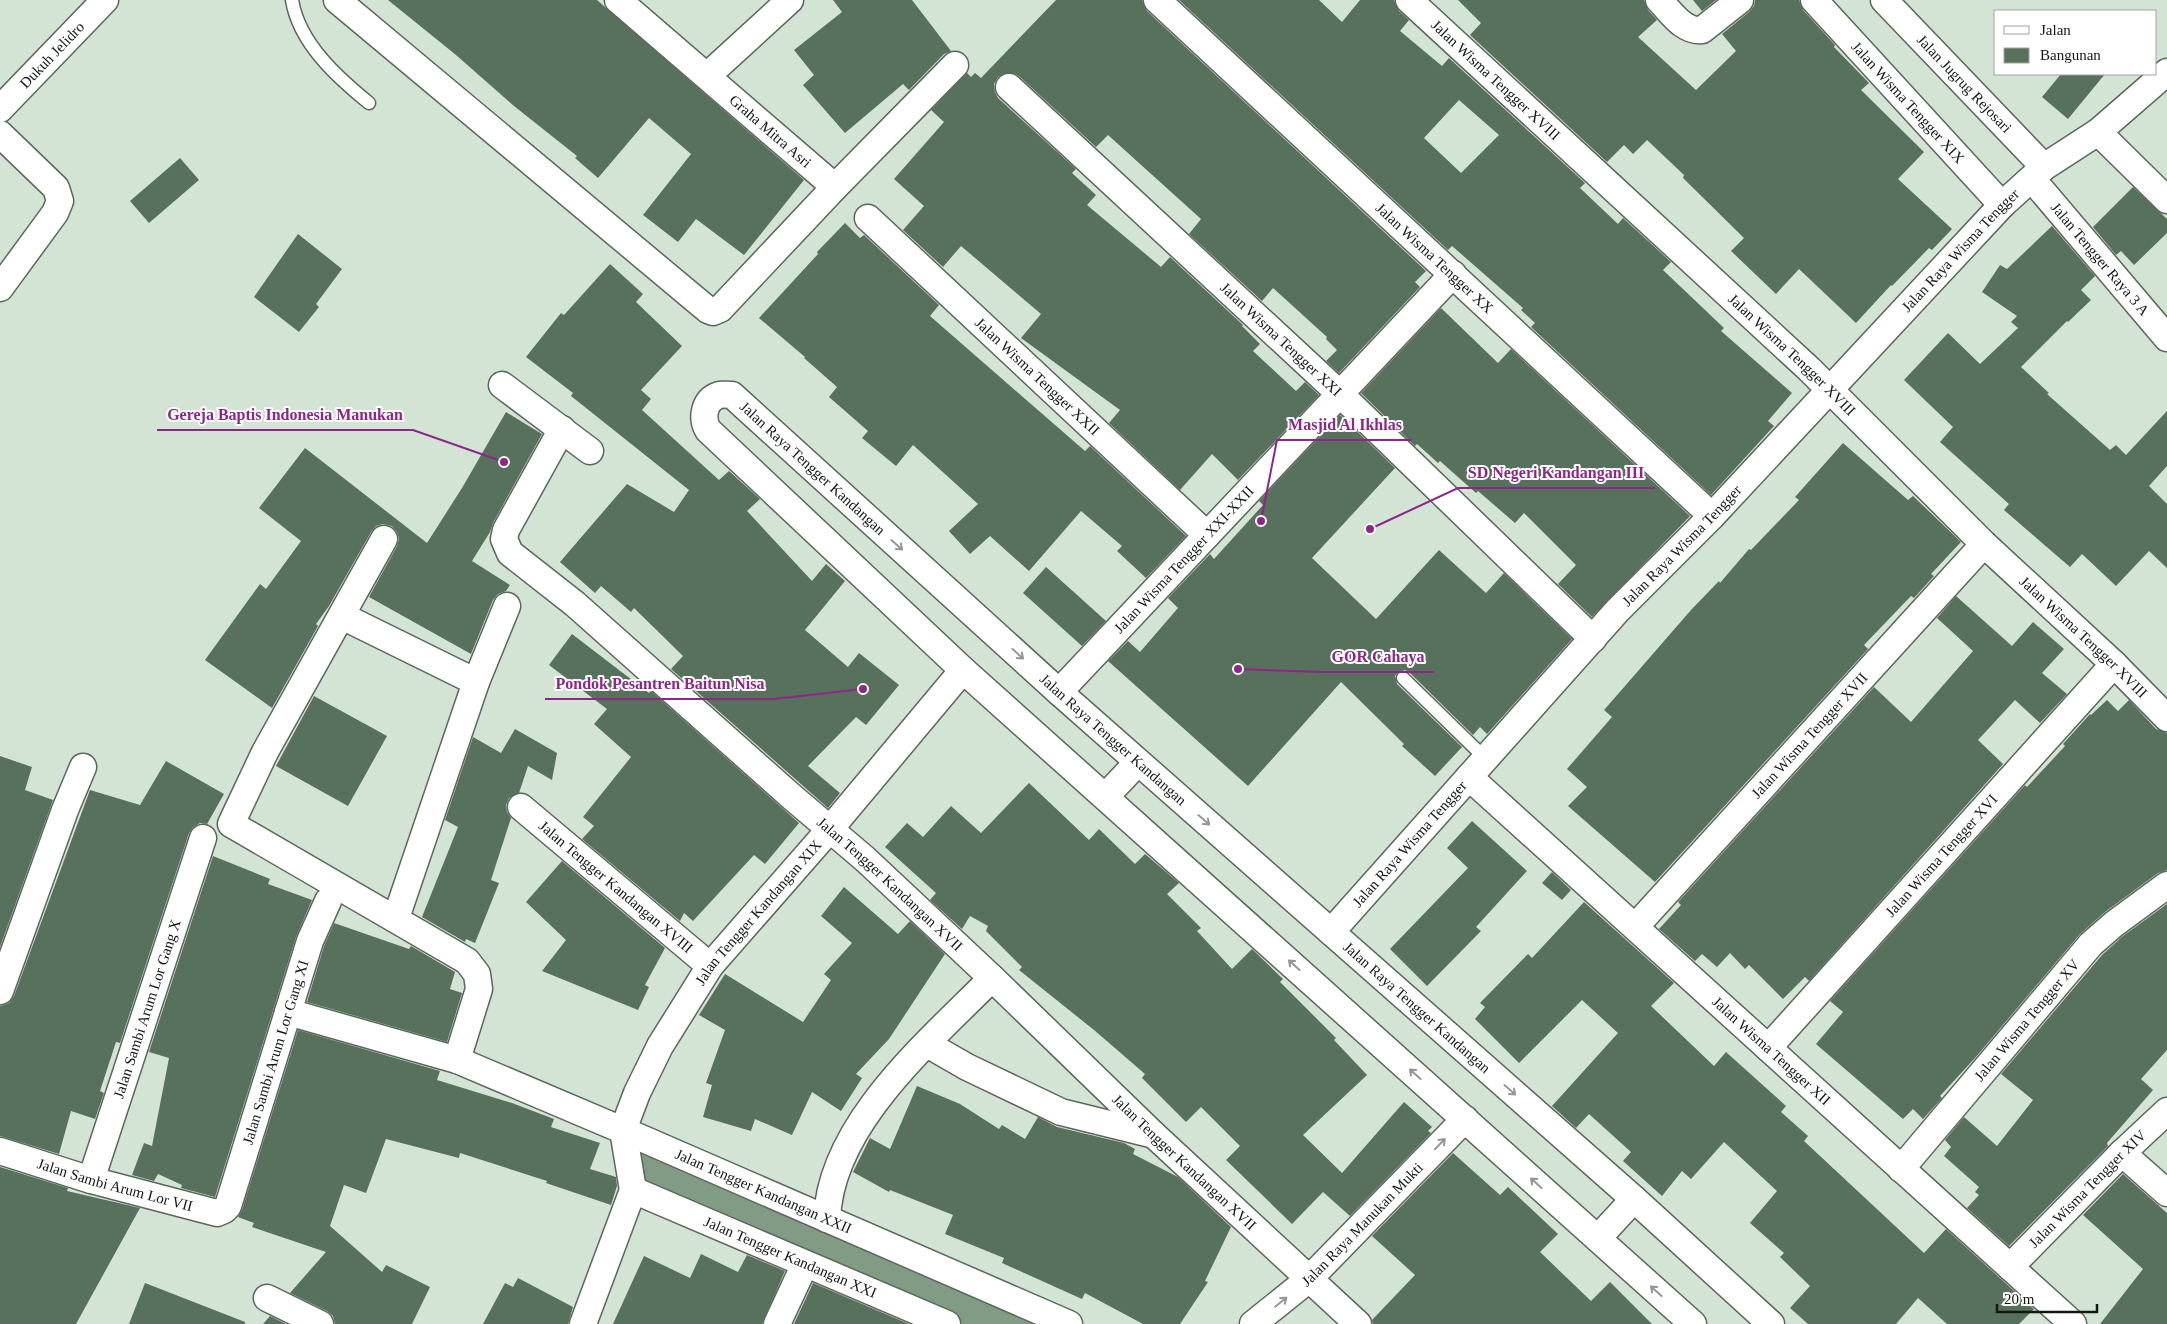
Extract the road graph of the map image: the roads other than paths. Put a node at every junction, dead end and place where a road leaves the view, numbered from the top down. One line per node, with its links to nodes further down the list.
1 (105, 0): 17 (street, Dukuh Jelidro)
2 (292, 0): 16 (lane)
3 (337, 0): 21 (street)
4 (618, 0): 14 (street, Graha Mitra Asri)
5 (790, 0): 14 (street)
6 (1158, 0): 25 (street, Jalan Wisma Tengger XX)
7 (1409, 0): 29 (street, Jalan Wisma Tengger XVIII)
8 (1659, 0): 9 (street)
9 (1740, 0)
10 (1814, 0): 23 (street, Jalan Wisma Tengger XIX)
11 (1884, 0): 20 (street, Jalan Jugrug Rejosari)
12 (955, 65): 21 (street)
13 (2167, 72): 18 (street, Jalan Raya Wisma Tengger)
14 (707, 76): 21 (street, Graha Mitra Asri)
15 (1009, 87): 30 (street, Jalan Wisma Tengger XXI)
16 (369, 103)
17 (0, 109)
18 (2098, 132): 20 (street, Jalan Raya Wisma Tengger); 22 (street)
19 (0, 134): 26 (street)
20 (2038, 173): 23 (street, Jalan Raya Wisma Tengger); 27 (street, Jalan Tengger Raya 3 A)
21 (835, 188)
22 (2167, 200)
23 (2002, 205): 29 (street, Jalan Raya Wisma Tengger)
24 (868, 218): 34 (street, Jalan Wisma Tengger XXII)
25 (1453, 274): 30 (street, Jalan Wisma Tengger XXI-XXII); 33 (street, Jalan Wisma Tengger XX)
26 (0, 288)
27 (2167, 338)
28 (502, 385): 31 (street)
29 (1829, 390): 33 (street, Jalan Raya Wisma Tengger); 36 (street, Jalan Wisma Tengger XVIII)
30 (1340, 394): 34 (street, Jalan Wisma Tengger XXI-XXII); 39 (street, Jalan Wisma Tengger XXI)
31 (562, 429): 32 (street); 51 (street, Jalan Tengger Kandangan XVII)
32 (590, 451)
33 (1712, 516): 39 (street, Jalan Raya Wisma Tengger)
34 (1207, 535): 44 (street, Jalan Wisma Tengger XXI-XXII)
35 (384, 538): 38 (street)
36 (1984, 544): 40 (street, Jalan Wisma Tengger XVIII); 56 (street, Jalan Wisma Tengger XVII)
37 (506, 606): 43 (street)
38 (342, 616): 43 (street); 55 (street)
39 (1592, 639): 48 (street, Jalan Raya Wisma Tengger)
40 (2114, 664): 45 (street, Jalan Wisma Tengger XVIII); 63 (street, Jalan Wisma Tengger XVI)
41 (963, 670): 44 (street, Jalan Raya Tengger Kandangan, one-way to 44); 49 (street, Jalan Raya Tengger Kandangan); 51 (street, Jalan Tengger Kandangan XIX)
42 (1403, 678): 48 (lane)
43 (476, 682): 55 (street)
44 (1059, 692): 46 (street, Jalan Raya Tengger Kandangan)
45 (2167, 718)
46 (1138, 762): 49 (street); 57 (street, Jalan Raya Tengger Kandangan, one-way to 57)
47 (83, 767): 60 (street)
48 (1477, 768): 56 (street, Jalan Wisma Tengger XII); 57 (street, Jalan Raya Wisma Tengger)
49 (1106, 796): 66 (street, Jalan Raya Tengger Kandangan, one-way to 49)
50 (521, 807): 58 (street, Jalan Tengger Kandangan XVIII)
51 (830, 829): 58 (street, Jalan Tengger Kandangan XIX); 59 (street, Jalan Tengger Kandangan XVII)
52 (203, 838): 72 (street, Jalan Sambi Arum Lor Gang X)
53 (2167, 885): 71 (street, Jalan Wisma Tengger XV)
54 (328, 901): 61 (street, Jalan Sambi Arum Lor Gang XI)
55 (396, 918): 64 (street)
56 (1635, 927): 63 (street, Jalan Wisma Tengger XII)
57 (1331, 932): 75 (street, Jalan Raya Tengger Kandangan, one-way to 75)
58 (710, 966): 67 (street, Jalan Tengger Kandangan XIX)
59 (992, 978): 62 (street); 68 (street, Jalan Tengger Kandangan XVII)
60 (0, 991)
61 (288, 1012): 64 (street, Jalan Tengger Kandangan XXII); 76 (street, Jalan Sambi Arum Lor Gang XI)
62 (927, 1044): 68 (street); 77 (street)
63 (1768, 1048): 71 (street, Jalan Wisma Tengger XII)
64 (457, 1060): 67 (street, Jalan Tengger Kandangan XXII)
65 (2167, 1111): 70 (street, Jalan Wisma Tengger XIV)
66 (1465, 1119): 78 (street, Jalan Raya Tengger Kandangan, one-way to 66); 81 (street, Jalan Raya Manukan Mukti, one-way to 66)
67 (623, 1130): 73 (street); 77 (street, Jalan Tengger Kandangan XXII)
68 (1154, 1135): 81 (street, Jalan Tengger Kandangan XVII)
69 (0, 1151): 72 (street, Jalan Sambi Arum Lor VII)
70 (2122, 1153): 74 (street); 80 (street, Jalan Wisma Tengger XIV)
71 (1901, 1169): 80 (street, Jalan Wisma Tengger XII)
72 (91, 1180): 76 (street, Jalan Sambi Arum Lor VII)
73 (633, 1190): 79 (street, Jalan Tengger Kandangan XXI); 84 (street)
74 (2167, 1193)
75 (1634, 1199): 78 (street); 91 (street, Jalan Raya Tengger Kandangan)
76 (228, 1206)
77 (827, 1219): 87 (street, Jalan Tengger Kandangan XXII)
78 (1598, 1238): 90 (street, Jalan Raya Tengger Kandangan, one-way to 78)
79 (805, 1264): 85 (street); 86 (street, Jalan Tengger Kandangan XXI)
80 (2010, 1267): 92 (street, Jalan Wisma Tengger XII)
81 (1309, 1279): 88 (street, Jalan Raya Manukan Mukti, one-way to 81); 89 (street, Jalan Tengger Kandangan XVII)
82 (266, 1298): 83 (street)
83 (320, 1324)
84 (583, 1324)
85 (776, 1324)
86 (947, 1324)
87 (1069, 1324)
88 (1253, 1324)
89 (1358, 1324)
90 (1693, 1324)
91 (1771, 1324)
92 (2073, 1324)

